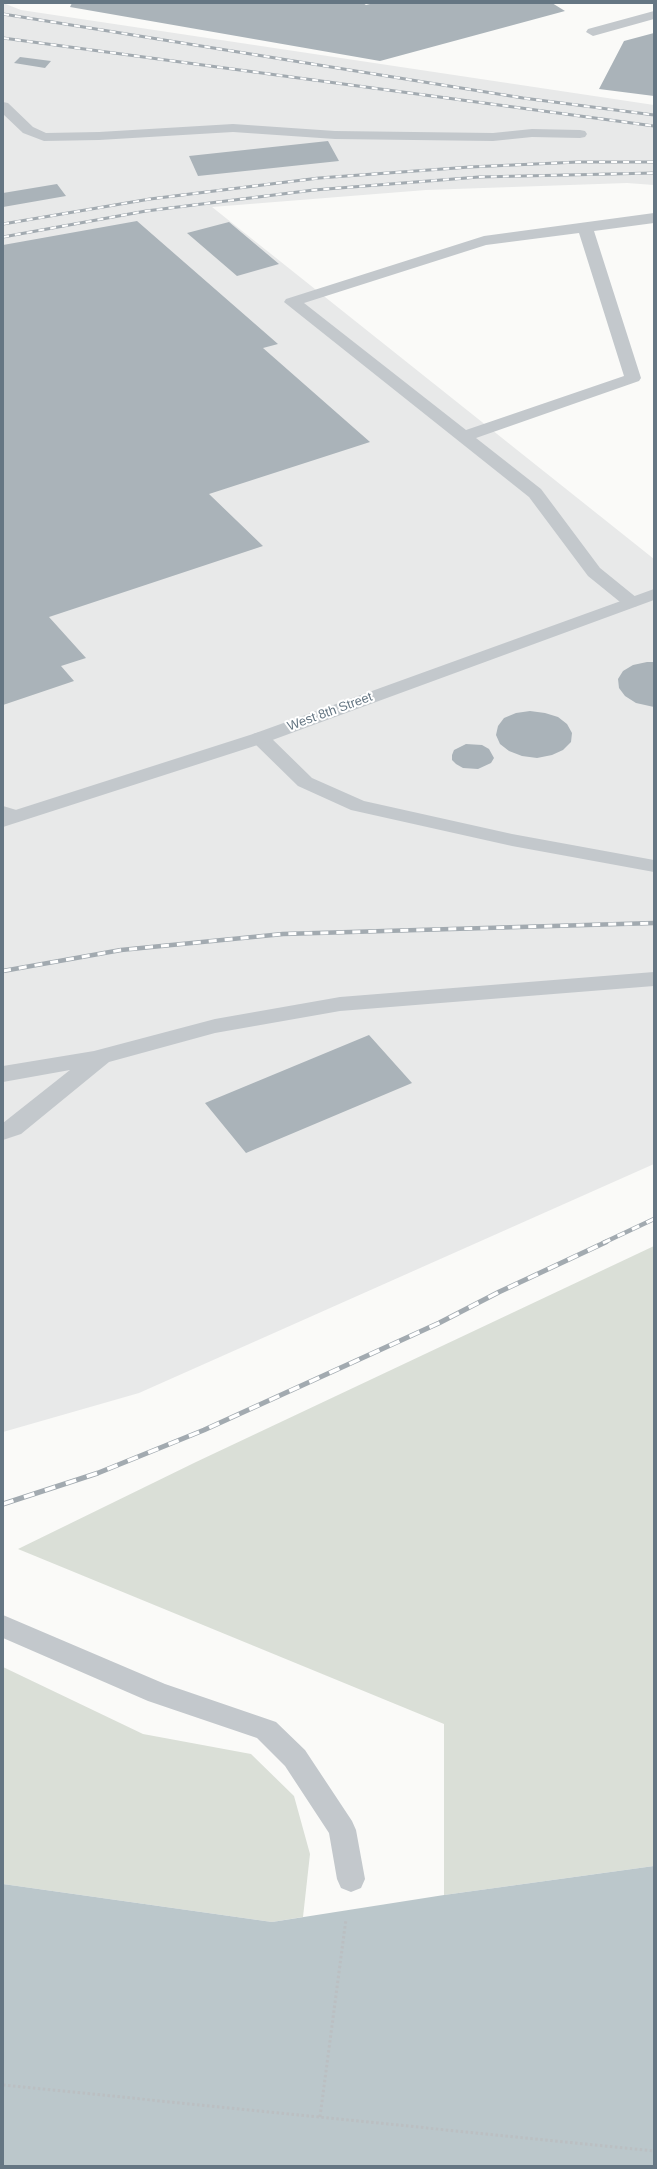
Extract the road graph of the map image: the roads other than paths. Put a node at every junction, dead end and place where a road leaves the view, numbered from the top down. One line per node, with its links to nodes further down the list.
1 (654, 15): 2 (street)
2 (593, 32)
3 (3, 106): 4 (street)
4 (580, 134)
5 (654, 218): 6 (street)
6 (585, 227): 7 (street); 7 (street)
7 (463, 437): 9 (street)
8 (654, 594): 9 (street, West 8th Street)
9 (631, 602): 10 (street, West 8th Street)
10 (260, 738): 11 (street, West 8th Street); 12 (street)
11 (7, 816)
12 (654, 866)
13 (654, 980): 14 (street)
14 (101, 1057): 15 (street); 16 (street)
15 (3, 1074)
16 (3, 1132)
17 (3, 1626): 18 (street)
18 (351, 1879)

